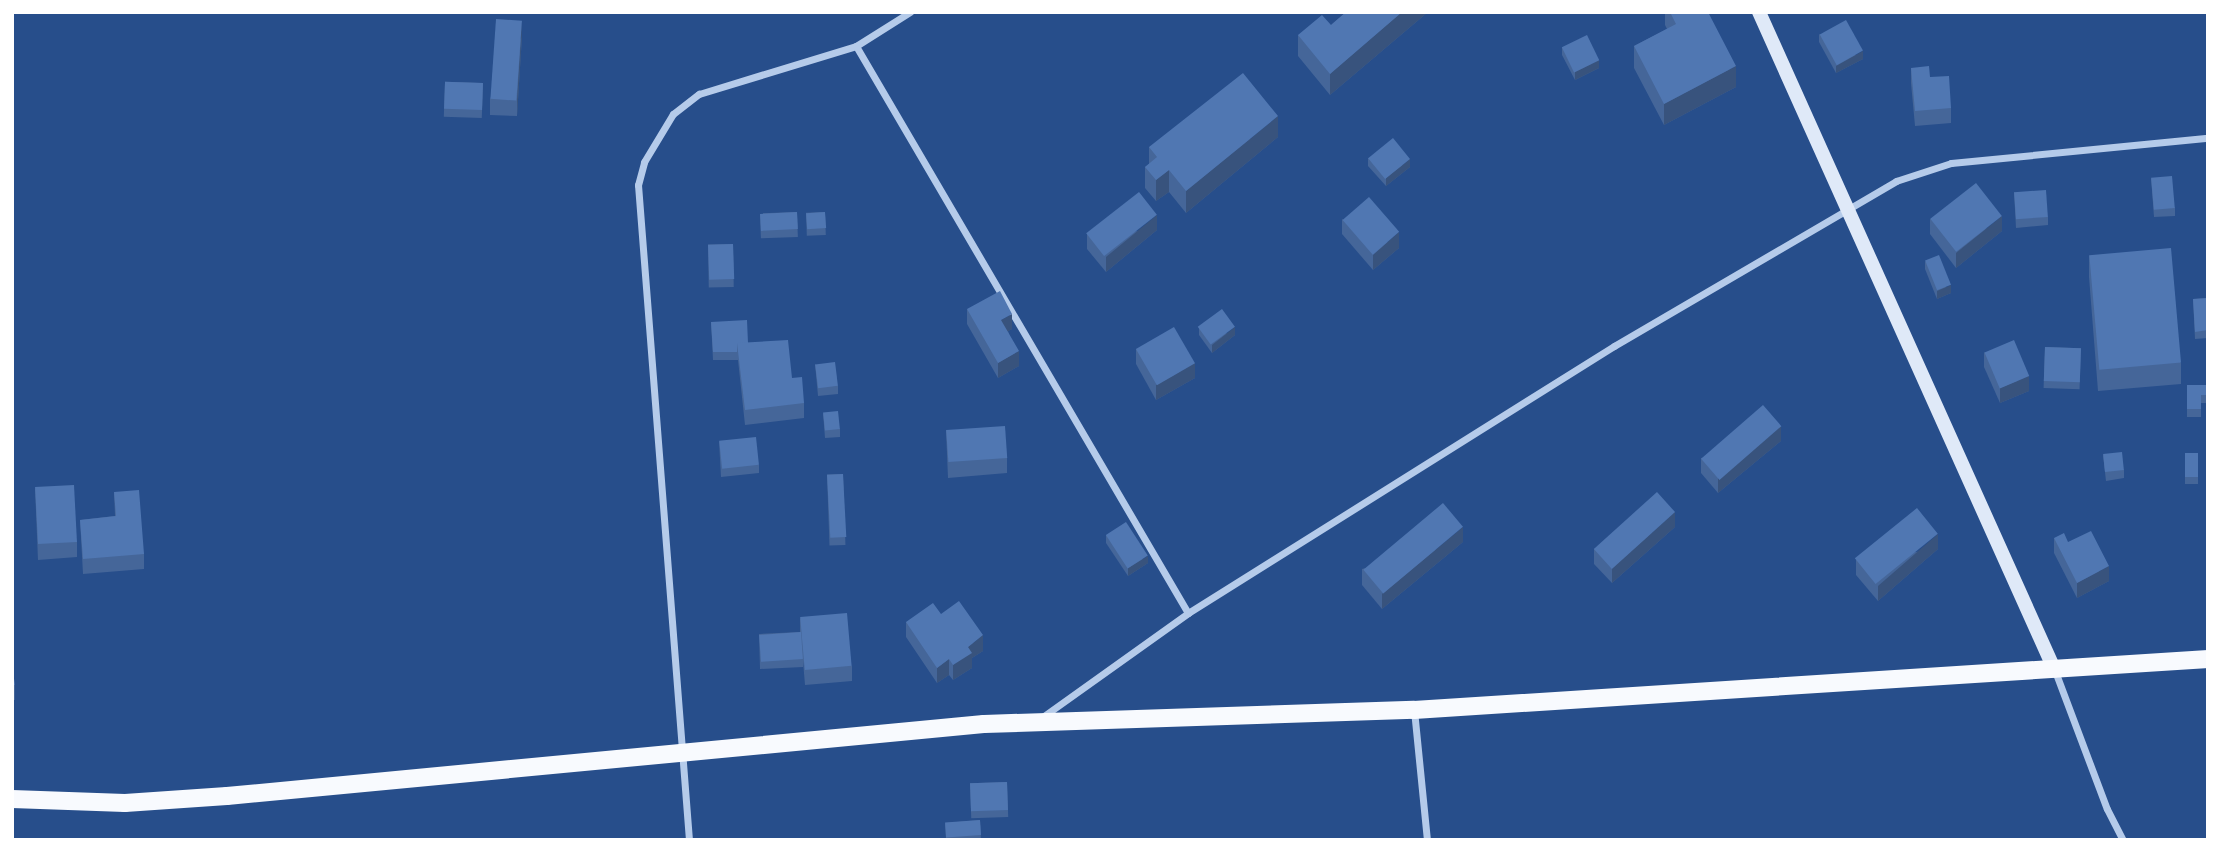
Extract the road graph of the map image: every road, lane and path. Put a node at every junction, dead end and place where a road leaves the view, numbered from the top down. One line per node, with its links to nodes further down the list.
1 (910, 12): 3 (street)
2 (1759, 12): 5 (street)
3 (856, 46): 6 (street); 11 (street)
4 (2208, 138): 5 (street)
5 (1849, 207): 6 (street); 8 (street)
6 (1188, 613): 10 (street)
7 (2208, 659): 8 (main road)
8 (2055, 671): 9 (main road); 15 (street)
9 (1414, 710): 10 (main road); 14 (street)
10 (1032, 725): 11 (main road)
11 (685, 749): 12 (main road); 13 (street)
12 (12, 799)
13 (689, 840)
14 (1427, 840)
15 (2123, 840)

